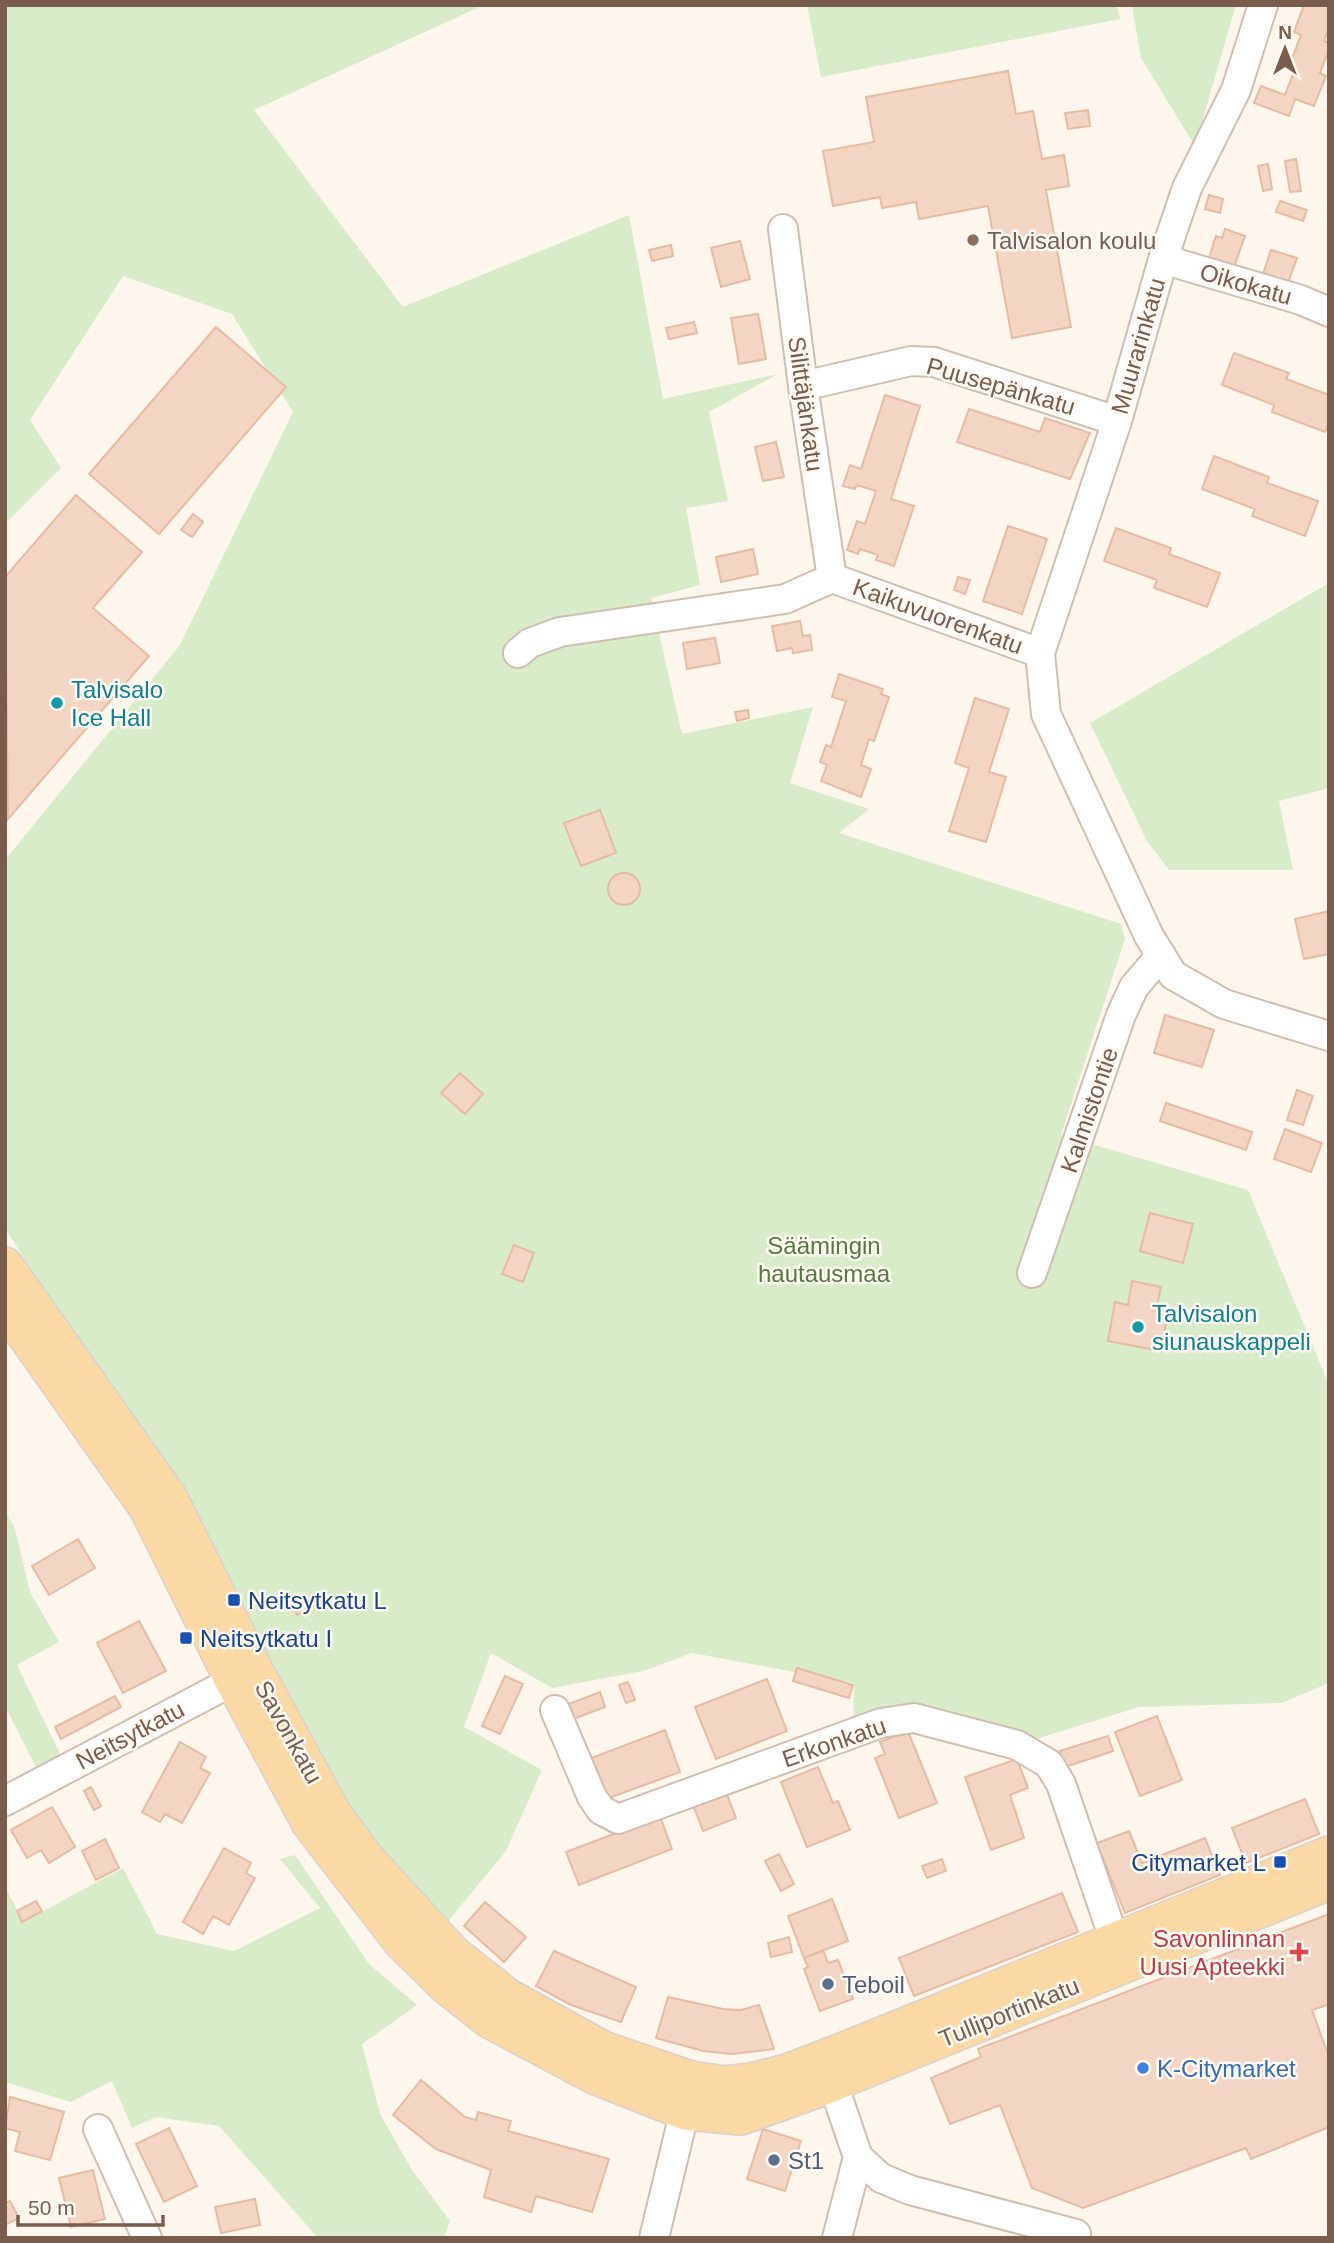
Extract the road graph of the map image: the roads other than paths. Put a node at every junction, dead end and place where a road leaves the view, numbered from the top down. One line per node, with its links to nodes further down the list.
1 (1263, 5): 3 (street, Muurarinkatu)
2 (783, 229): 5 (street, Silittäjänkatu)
3 (1164, 256): 4 (street, Oikokatu); 6 (street, Muurarinkatu)
4 (1329, 312)
5 (803, 386): 6 (street, Puusepänkatu); 7 (street, Silittäjänkatu)
6 (1117, 421): 9 (street, Muurarinkatu)
7 (832, 578): 8 (street, Kaikuvuorenkatu); 9 (street, Kaikuvuorenkatu)
8 (518, 653)
9 (1040, 653): 10 (street, Kaikuvuorenkatu)
10 (1161, 955): 11 (street, Kaikuvuorenkatu); 13 (street, Kalmistontie)
11 (1329, 1036)
12 (5, 1265): 15 (main road, Savonkatu)
13 (1032, 1273)
14 (5, 1307): 15 (main road, Savonkatu)
15 (244, 1675): 17 (street, Neitsytkatu); 22 (main road, Savonkatu)
16 (555, 1710): 20 (street, Erkonkatu)
17 (5, 1801)
18 (1329, 1854): 20 (main road, Tulliportinkatu)
19 (1329, 1882): 20 (main road, Tulliportinkatu)
20 (1118, 1953): 21 (main road, Tulliportinkatu)
21 (829, 2070): 22 (main road, Tulliportinkatu); 24 (street)
22 (688, 2096): 27 (street)
23 (98, 2129): 26 (street)
24 (858, 2157): 25 (street); 28 (street)
25 (1075, 2236)
26 (147, 2238)
27 (654, 2238)
28 (837, 2238)

